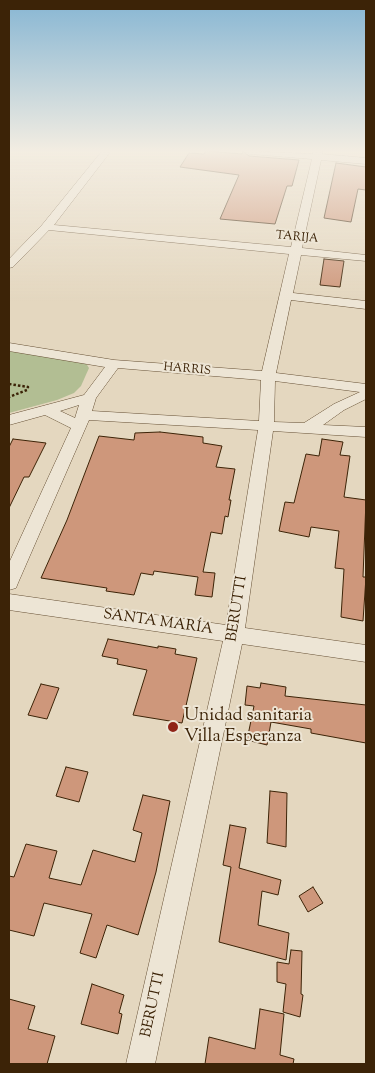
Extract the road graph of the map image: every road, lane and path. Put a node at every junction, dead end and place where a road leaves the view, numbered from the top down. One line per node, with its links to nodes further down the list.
1 (67, 201): 3 (street)
2 (307, 201): 4 (street, BERUTTI)
3 (46, 227): 4 (street, TARIJA); 6 (street)
4 (296, 252): 5 (street, TARIJA); 7 (street, BERUTTI)
5 (366, 258)
6 (9, 265)
7 (286, 296): 8 (street); 11 (street, BERUTTI)
8 (366, 305)
9 (9, 347): 10 (street, HARRIS)
10 (114, 364): 11 (street, HARRIS); 16 (street)
11 (268, 376): 13 (street, HARRIS); 20 (street, BERUTTI)
12 (9, 384): 15 (path)
13 (366, 388)
14 (366, 394): 21 (street)
15 (9, 398)
16 (88, 398): 17 (street); 19 (street)
17 (44, 409): 18 (street); 19 (street)
18 (9, 420)
19 (81, 421): 20 (street); 23 (street)
20 (266, 425): 21 (street); 25 (street, BERUTTI)
21 (307, 428): 22 (street)
22 (366, 432)
23 (9, 583)
24 (9, 602): 25 (street, SANTA MARÍA)
25 (234, 634): 26 (street, SANTA MARÍA); 27 (street, BERUTTI)
26 (366, 654)
27 (141, 1064)

